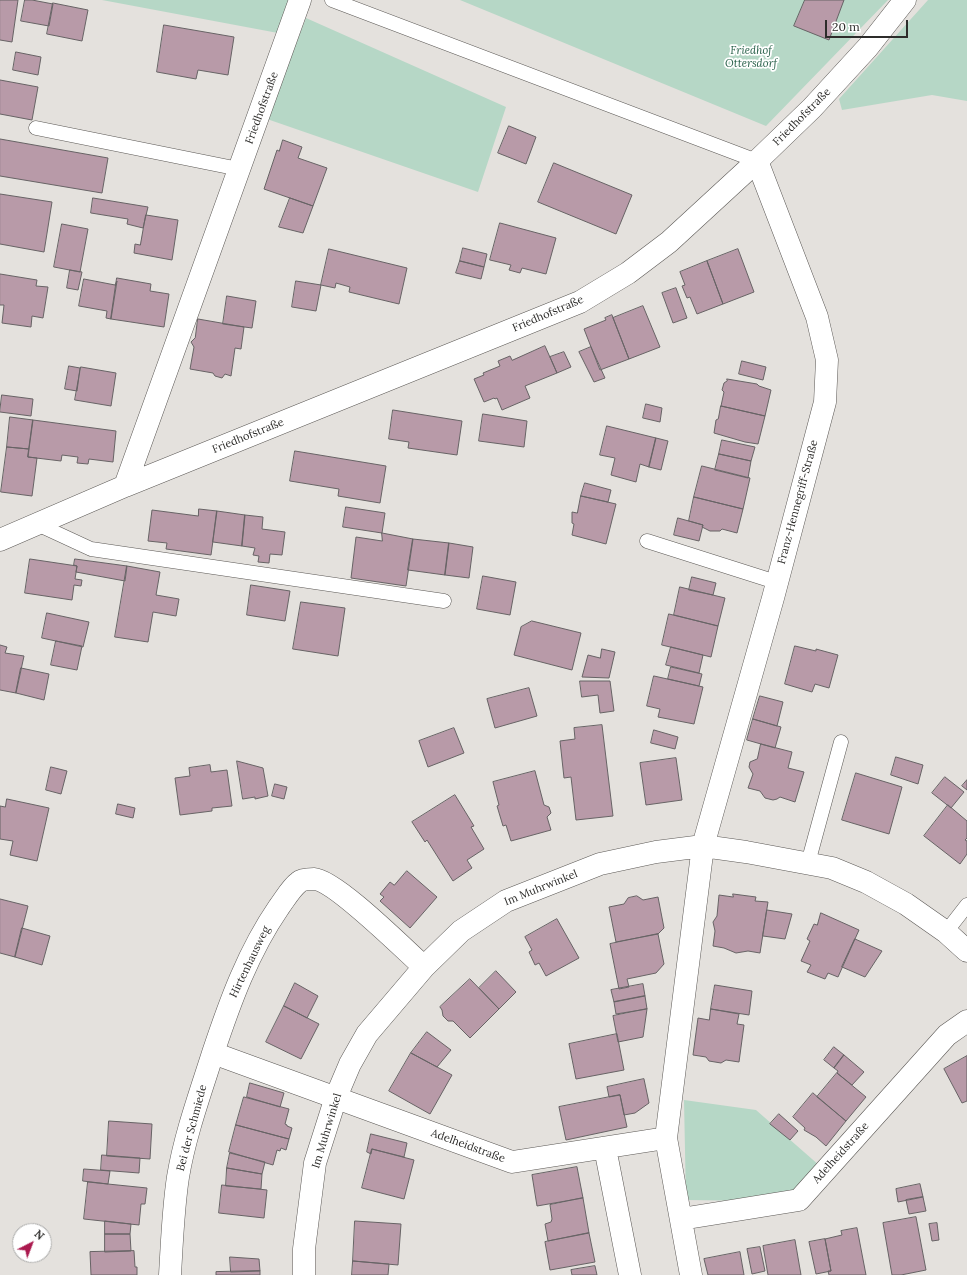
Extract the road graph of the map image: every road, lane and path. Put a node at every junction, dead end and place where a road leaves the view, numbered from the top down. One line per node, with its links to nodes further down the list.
1 (300, 0): 6 (street, Friedhofstraße)
2 (332, 0): 5 (lane)
3 (905, 0): 5 (street, Friedhofstraße)
4 (36, 128): 6 (lane)
5 (757, 162): 7 (street, Friedhofstraße); 11 (street, Franz-Hennegriff-Straße)
6 (239, 169): 7 (street, Friedhofstraße)
7 (125, 486): 8 (street, Friedhofstraße)
8 (37, 524): 9 (street, Friedhofstraße); 12 (lane)
9 (0, 540)
10 (647, 541): 11 (lane)
11 (776, 582): 14 (street, Franz-Hennegriff-Straße)
12 (444, 601)
13 (841, 742): 15 (lane)
14 (703, 846): 15 (street, Im Muhrwinkel); 19 (street, Im Muhrwinkel); 23 (street)
15 (808, 863): 17 (street, Im Muhrwinkel)
16 (967, 905): 17 (lane)
17 (946, 932): 18 (street, Im Muhrwinkel)
18 (967, 951)
19 (424, 967): 21 (street, Hirtenhausweg); 22 (street, Im Muhrwinkel)
20 (967, 1021): 25 (street, Adelheidstraße)
21 (214, 1053): 22 (street); 26 (street, Bei der Schmiede)
22 (336, 1097): 24 (street, Adelheidstraße); 27 (street, Im Muhrwinkel)
23 (666, 1138): 24 (street, Adelheidstraße); 25 (street)
24 (605, 1148): 28 (street)
25 (681, 1219): 29 (street)
26 (170, 1275)
27 (304, 1275)
28 (630, 1275)
29 (691, 1275)

